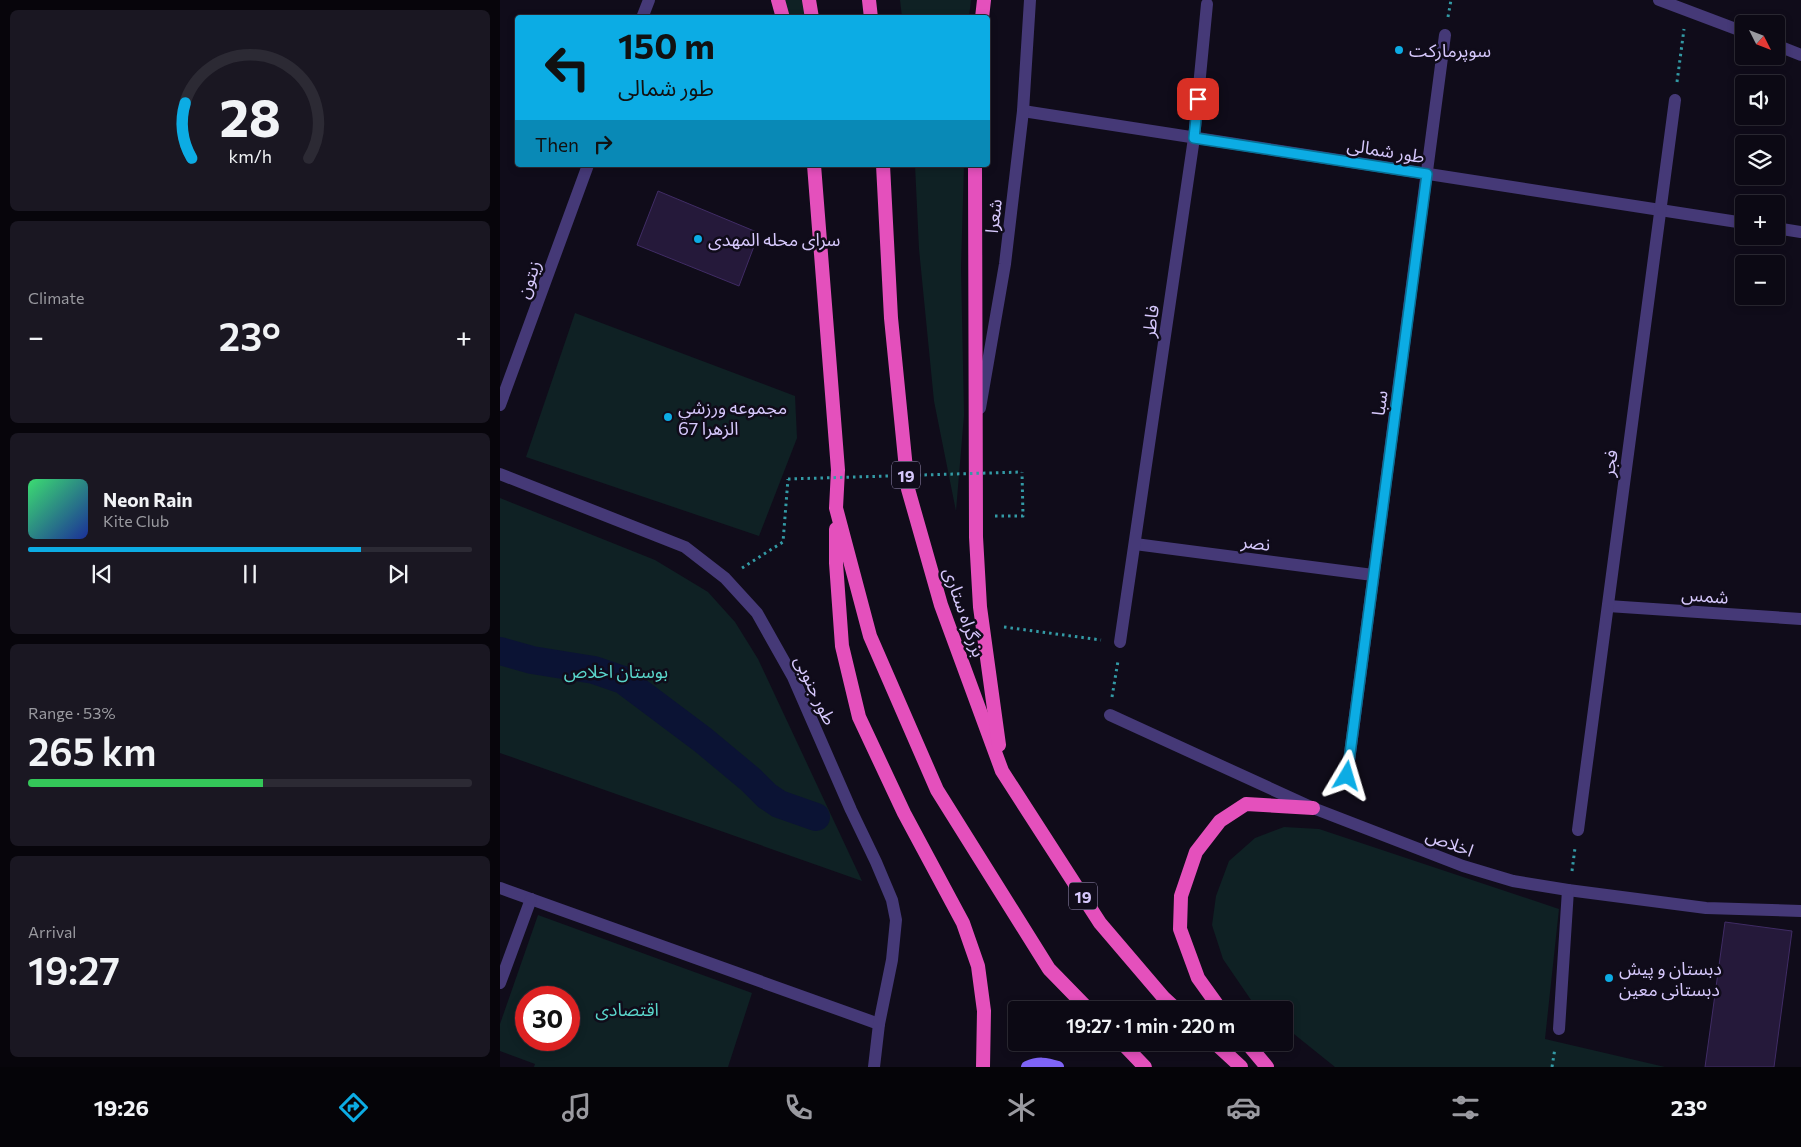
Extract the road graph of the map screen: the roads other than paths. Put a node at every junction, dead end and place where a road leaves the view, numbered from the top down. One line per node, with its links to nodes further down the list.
1 (649, 0): 9 (street)
2 (778, 0): 10 (highway)
3 (809, 0): 11 (highway)
4 (869, 0): 12 (highway)
5 (984, 0): 13 (highway)
6 (1030, 0): 19 (street, شعرا)
7 (1659, 0): 14 (street)
8 (1207, 4): 20 (street, فاطر)
9 (643, 15)
10 (781, 15)
11 (812, 15)
12 (871, 15)
13 (982, 15)
14 (1735, 29)
15 (1446, 35): 25 (street, سبا)
16 (1785, 49): 17 (street)
17 (1801, 55)
18 (1675, 100): 26 (street, فجر)
19 (1022, 111): 20 (street, طور شمالی); 31 (street, شعرا)
20 (1194, 138): 25 (street, طور شمالی); 34 (street, فاطر)
21 (587, 167): 30 (street, زیتون)
22 (814, 167): 33 (highway)
23 (883, 167): 40 (highway, بزرگراه ستاری / 19)
24 (975, 167): 31 (highway)
25 (1427, 174): 26 (street, طور شمالی); 35 (street, سبا)
26 (1660, 210): 27 (street, طور شمالی); 36 (street, فجر)
27 (1735, 222)
28 (1785, 229): 29 (street)
29 (1801, 232)
30 (500, 405)
31 (975, 435): 40 (highway)
32 (500, 474): 52 (street, طور جنوبی)
33 (836, 508): 49 (highway); 58 (highway)
34 (1135, 544): 35 (street, نصر); 38 (street, فاطر)
35 (1373, 575): 41 (street, سبا)
36 (1608, 606): 37 (street, شمس); 43 (street, فجر)
37 (1801, 619)
38 (1120, 642)
39 (1110, 715): 42 (street, اخلاص)
40 (1002, 770): 50 (highway, بزرگراه ستاری / 19)
41 (1347, 776)
42 (1313, 808): 45 (street, اخلاص); 51 (highway)
43 (1578, 830)
44 (500, 888): 46 (street)
45 (1568, 890): 47 (street, اخلاص); 53 (street)
46 (531, 900): 48 (street); 52 (street)
47 (1801, 911)
48 (500, 983)
49 (1079, 1001)
50 (1167, 1001)
51 (1215, 1001)
52 (879, 1024): 57 (street, طور جنوبی)
53 (1559, 1029)
54 (1129, 1051): 61 (highway)
55 (1224, 1051): 62 (highway)
56 (1254, 1051): 63 (highway)
57 (874, 1067)
58 (982, 1067)
59 (1027, 1067): 60 (main road)
60 (1058, 1067)
61 (1145, 1067)
62 (1241, 1067)
63 (1267, 1067)

